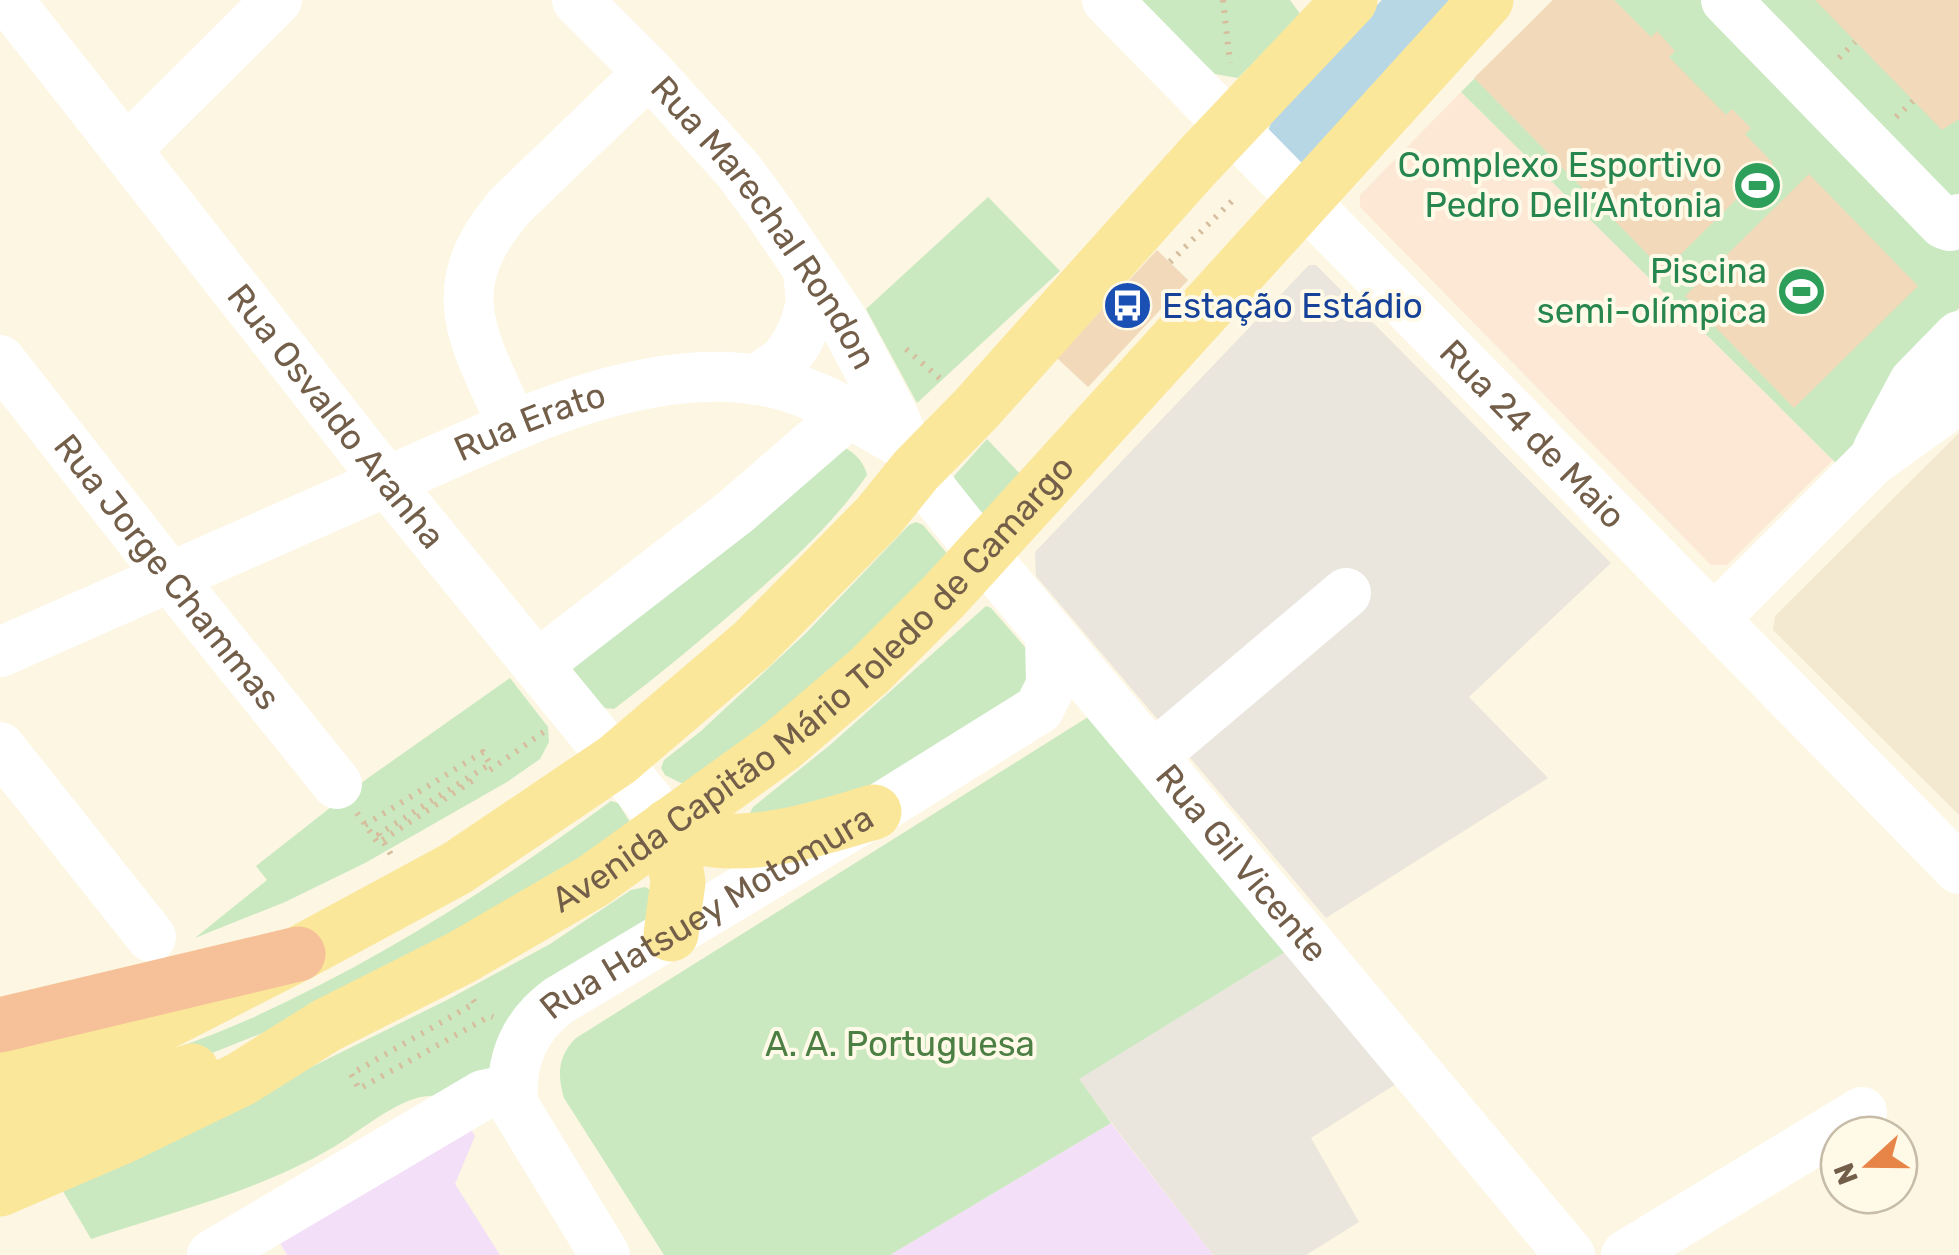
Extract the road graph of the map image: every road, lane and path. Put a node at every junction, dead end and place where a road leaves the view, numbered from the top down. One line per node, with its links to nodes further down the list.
1 (8, 0): 11 (street, Rua Osvaldo Aranha)
2 (278, 0): 11 (street)
3 (577, 0): 9 (street, Rua Marechal Rondon)
4 (1107, 0): 10 (street, Rua 24 de Maio)
5 (1223, 0): 10 (path)
6 (1486, 0): 12 (main road, Avenida Capitão Mário Toledo de Camargo)
7 (1726, 0): 13 (street)
8 (1336, 5): 10 (main road, Avenida Capitão Mário Toledo de Camargo)
9 (649, 72): 15 (street, Rua Marechal Rondon); 21 (street)
10 (1227, 128): 12 (street, Rua 24 de Maio); 14 (path); 22 (main road, Avenida Capitão Mário Toledo de Camargo)
11 (126, 150): 24 (street, Rua Osvaldo Aranha)
12 (1294, 192): 25 (main road, Avenida Capitão Mário Toledo de Camargo); 28 (street, Rua 24 de Maio)
13 (1945, 199)
14 (1170, 262)
15 (808, 270): 18 (street); 22 (street, Rua Marechal Rondon)
16 (1959, 336): 23 (street)
17 (0, 360): 26 (street, Rua Jorge Chammas)
18 (756, 380): 20 (street, Rua Erato); 21 (street, Rua Erato)
19 (1959, 392): 23 (street)
20 (849, 412): 22 (street, Rua Erato); 31 (street)
21 (513, 426): 24 (street, Rua Erato)
22 (911, 458): 25 (street, Rua Gil Vicente); 35 (main road, Avenida Capitão Mário Toledo de Camargo)
23 (1871, 462): 28 (street)
24 (388, 482): 26 (street, Rua Erato); 31 (street, Rua Osvaldo Aranha)
25 (982, 553): 29 (street, Rua Gil Vicente); 39 (main road, Avenida Capitão Mário Toledo de Camargo)
26 (170, 578): 30 (street, Rua Erato); 36 (street, Rua Jorge Chammas)
27 (1346, 593): 34 (street)
28 (1714, 619): 41 (street, Rua 24 de Maio)
29 (1050, 634): 34 (street, Rua Gil Vicente); 37 (street, Rua Hatsuey Motomura)
30 (0, 652)
31 (536, 666): 32 (street, Rua Osvaldo Aranha)
32 (574, 710): 35 (street, Rua Osvaldo Aranha); 38 (path)
33 (0, 746): 43 (street)
34 (1153, 756): 56 (street, Rua Gil Vicente)
35 (618, 760): 39 (street, Rua Osvaldo Aranha); 44 (main road, Avenida Capitão Mário Toledo de Camargo)
36 (337, 784): 38 (path)
37 (874, 812): 39 (main road); 42 (street, Rua Hatsuey Motomura)
38 (365, 825): 40 (path)
39 (669, 826): 42 (main road); 48 (main road, Avenida Capitão Mário Toledo de Camargo)
40 (379, 834)
41 (1959, 869)
42 (671, 934): 50 (street, Rua Hatsuey Motomura)
43 (151, 936)
44 (298, 954): 47 (highway); 49 (main road, Avenida Capitão Mário Toledo de Camargo)
45 (475, 1003): 46 (path)
46 (490, 1016)
47 (0, 1025)
48 (327, 1025): 52 (main road); 53 (main road, Avenida Capitão Mário Toledo de Camargo)
49 (0, 1078)
50 (512, 1090): 54 (street); 55 (street)
51 (1862, 1112): 57 (street)
52 (0, 1133)
53 (0, 1189)
54 (212, 1255)
55 (605, 1255)
56 (1570, 1255)
57 (1626, 1255)

